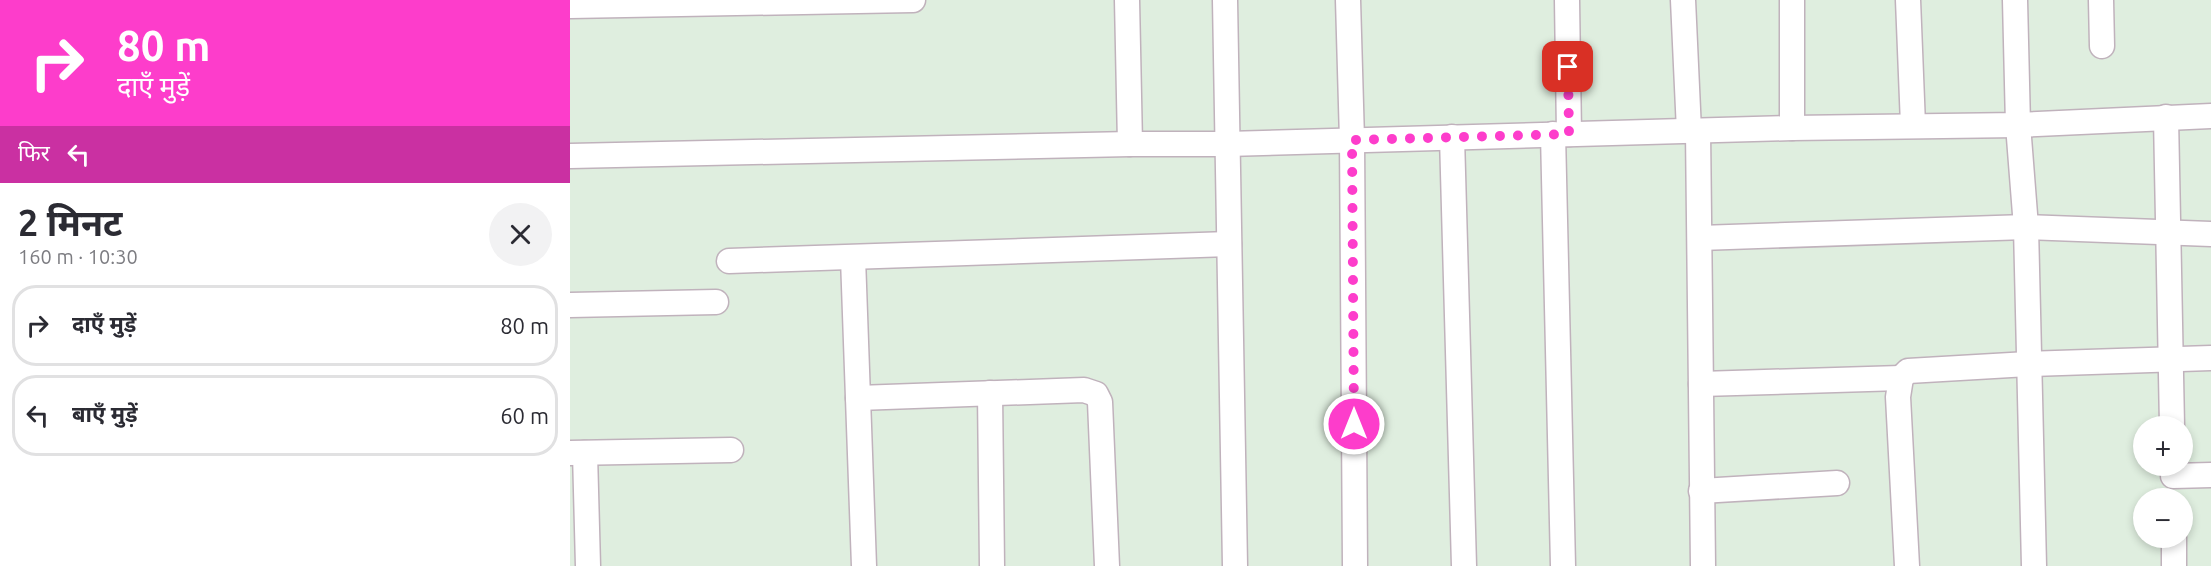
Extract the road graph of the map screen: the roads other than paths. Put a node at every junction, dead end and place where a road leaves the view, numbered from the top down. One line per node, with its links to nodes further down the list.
1 (913, 0): 11 (street)
2 (1127, 0): 23 (street)
3 (1225, 0): 24 (street)
4 (1348, 0): 22 (street)
5 (1567, 0): 20 (street)
6 (1683, 0): 19 (street)
7 (1792, 0): 18 (street)
8 (1908, 0): 16 (street)
9 (2015, 0): 17 (street)
10 (2101, 0): 13 (street)
11 (659, 2): 12 (street)
12 (570, 6)
13 (2102, 45)
14 (2211, 116): 15 (street)
15 (2166, 117): 17 (street); 27 (street)
16 (1912, 125): 17 (street); 18 (street)
17 (2018, 125): 26 (street)
18 (1792, 128): 19 (street)
19 (1694, 131): 20 (street); 29 (street)
20 (1561, 134): 21 (street); 57 (street)
21 (1452, 137): 22 (street); 56 (street)
22 (1352, 140): 24 (street); 55 (street)
23 (1130, 144): 24 (street); 25 (street)
24 (1227, 144): 30 (street)
25 (570, 156)
26 (2026, 227): 27 (street); 29 (street); 37 (street)
27 (2168, 234): 28 (street); 36 (street)
28 (2211, 234)
29 (1700, 238): 39 (street)
30 (1229, 244): 31 (street); 54 (street)
31 (853, 258): 32 (street); 41 (street)
32 (729, 261)
33 (716, 303): 34 (street)
34 (570, 305)
35 (2211, 358): 36 (street)
36 (2171, 359): 37 (street); 42 (street)
37 (2028, 363): 38 (street); 60 (street)
38 (1900, 378): 39 (street); 59 (street)
39 (1701, 384): 48 (street)
40 (990, 393): 41 (street); 52 (street); 53 (street)
41 (858, 398): 51 (street)
42 (2172, 416)
43 (731, 450): 44 (street)
44 (578, 453): 50 (street)
45 (2211, 475): 46 (street)
46 (2173, 480)
47 (1837, 483): 48 (street)
48 (1701, 491): 58 (street)
49 (2174, 548): 61 (street)
50 (588, 566)
51 (864, 566)
52 (992, 566)
53 (1107, 566)
54 (1235, 566)
55 (1355, 566)
56 (1464, 566)
57 (1563, 566)
58 (1703, 566)
59 (1907, 566)
60 (2034, 566)
61 (2174, 566)

